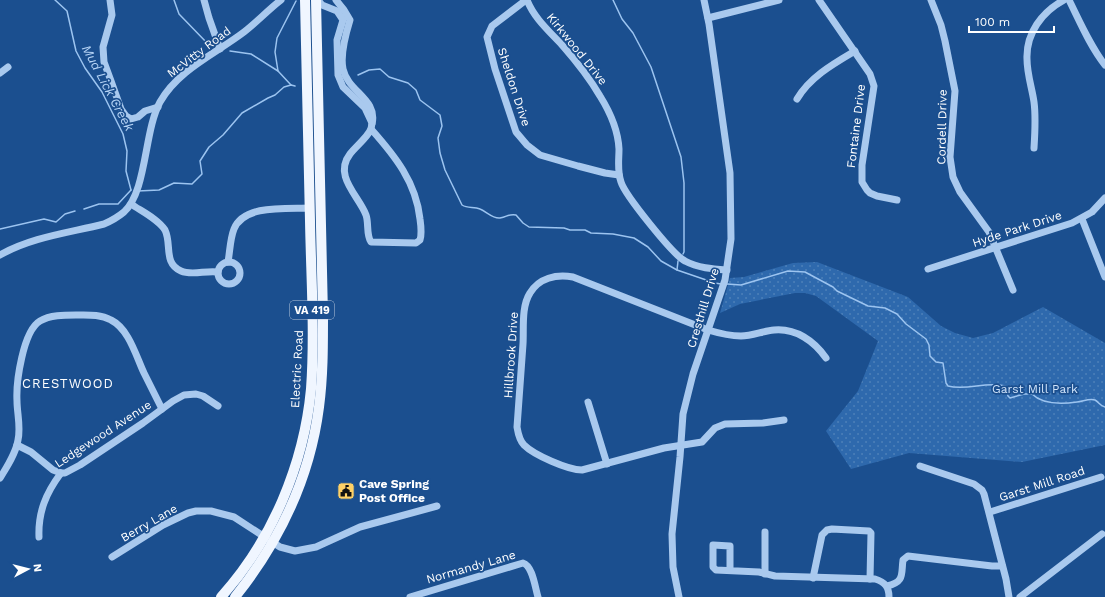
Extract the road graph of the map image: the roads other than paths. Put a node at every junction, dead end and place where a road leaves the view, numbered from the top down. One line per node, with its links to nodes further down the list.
1 (110, 0): 21 (street)
2 (204, 0): 15 (street)
3 (281, 0): 15 (street, McVitty Road)
4 (305, 0): 28 (main road, Electric Road / VA 419)
5 (317, 0): 22 (street); 56 (main road, Electric Road / VA 419)
6 (336, 0): 22 (street)
7 (526, 0): 24 (street, Kirkwood Drive); 24 (street, Sheldon Drive)
8 (704, 0): 14 (street, Cresthill Drive)
9 (779, 0): 14 (street)
10 (819, 0): 16 (street, Fontaine Drive)
11 (931, 0): 30 (street, Cordell Drive)
12 (1064, 0): 23 (street)
13 (1069, 0): 17 (street)
14 (708, 18): 34 (street, Cresthill Drive)
15 (220, 49): 21 (street, McVitty Road)
16 (854, 51): 20 (street); 26 (street, Fontaine Drive)
17 (1105, 65)
18 (8, 67): 19 (street)
19 (0, 73)
20 (797, 99)
21 (158, 107): 27 (street, McVitty Road)
22 (371, 128): 22 (street)
23 (1034, 148)
24 (619, 175): 34 (street, Kirkwood Drive)
25 (1105, 198): 29 (street, Hyde Park Drive)
26 (897, 200)
27 (131, 204): 31 (street, McVitty Road); 35 (street)
28 (310, 208): 32 (street); 56 (main road, Electric Road / VA 419)
29 (1082, 219): 30 (street, Hyde Park Drive); 36 (street)
30 (996, 248): 33 (street, Hyde Park Drive); 37 (street, Cordell Drive)
31 (0, 255)
32 (228, 262): 35 (street); 35 (street)
33 (928, 269)
34 (727, 270): 38 (street, Cresthill Drive)
35 (218, 272)
36 (1105, 277)
37 (1013, 290)
38 (708, 330): 39 (street, Hillbrook Drive); 45 (street, Cresthill Drive); 46 (street, Hillbrook Drive)
39 (826, 358)
40 (588, 402): 46 (street)
41 (218, 406): 42 (street, Ledgewood Avenue)
42 (162, 409): 44 (street); 48 (street, Ledgewood Avenue)
43 (784, 420): 45 (street, Hillbrook Drive)
44 (17, 446): 48 (street); 50 (street)
45 (680, 446): 46 (street, Hillbrook Drive); 68 (street, Cresthill Drive)
46 (607, 464)
47 (920, 466): 52 (street, Garst Mill Road)
48 (61, 473): 55 (street, Ledgewood Avenue)
49 (1101, 477): 52 (street, Garst Mill Road)
50 (0, 478)
51 (438, 506): 56 (street, Berry Lane)
52 (990, 512): 58 (street, Garst Mill Road)
53 (765, 532): 60 (street)
54 (1102, 534): 71 (street)
55 (39, 537)
56 (268, 540): 57 (street, Berry Lane); 64 (main road, Electric Road / VA 419); 65 (main road, Electric Road / VA 419)
57 (112, 557)
58 (1002, 566): 63 (street); 70 (street, Garst Mill Road)
59 (730, 570): 60 (street)
60 (765, 574): 61 (street)
61 (813, 578): 62 (street); 62 (street)
62 (870, 579): 63 (street)
63 (887, 586): 69 (street)
64 (221, 597)
65 (235, 597)
66 (410, 597): 67 (street, Normandy Lane)
67 (538, 597)
68 (678, 597)
69 (889, 597)
70 (1009, 597)
71 (1020, 597)

